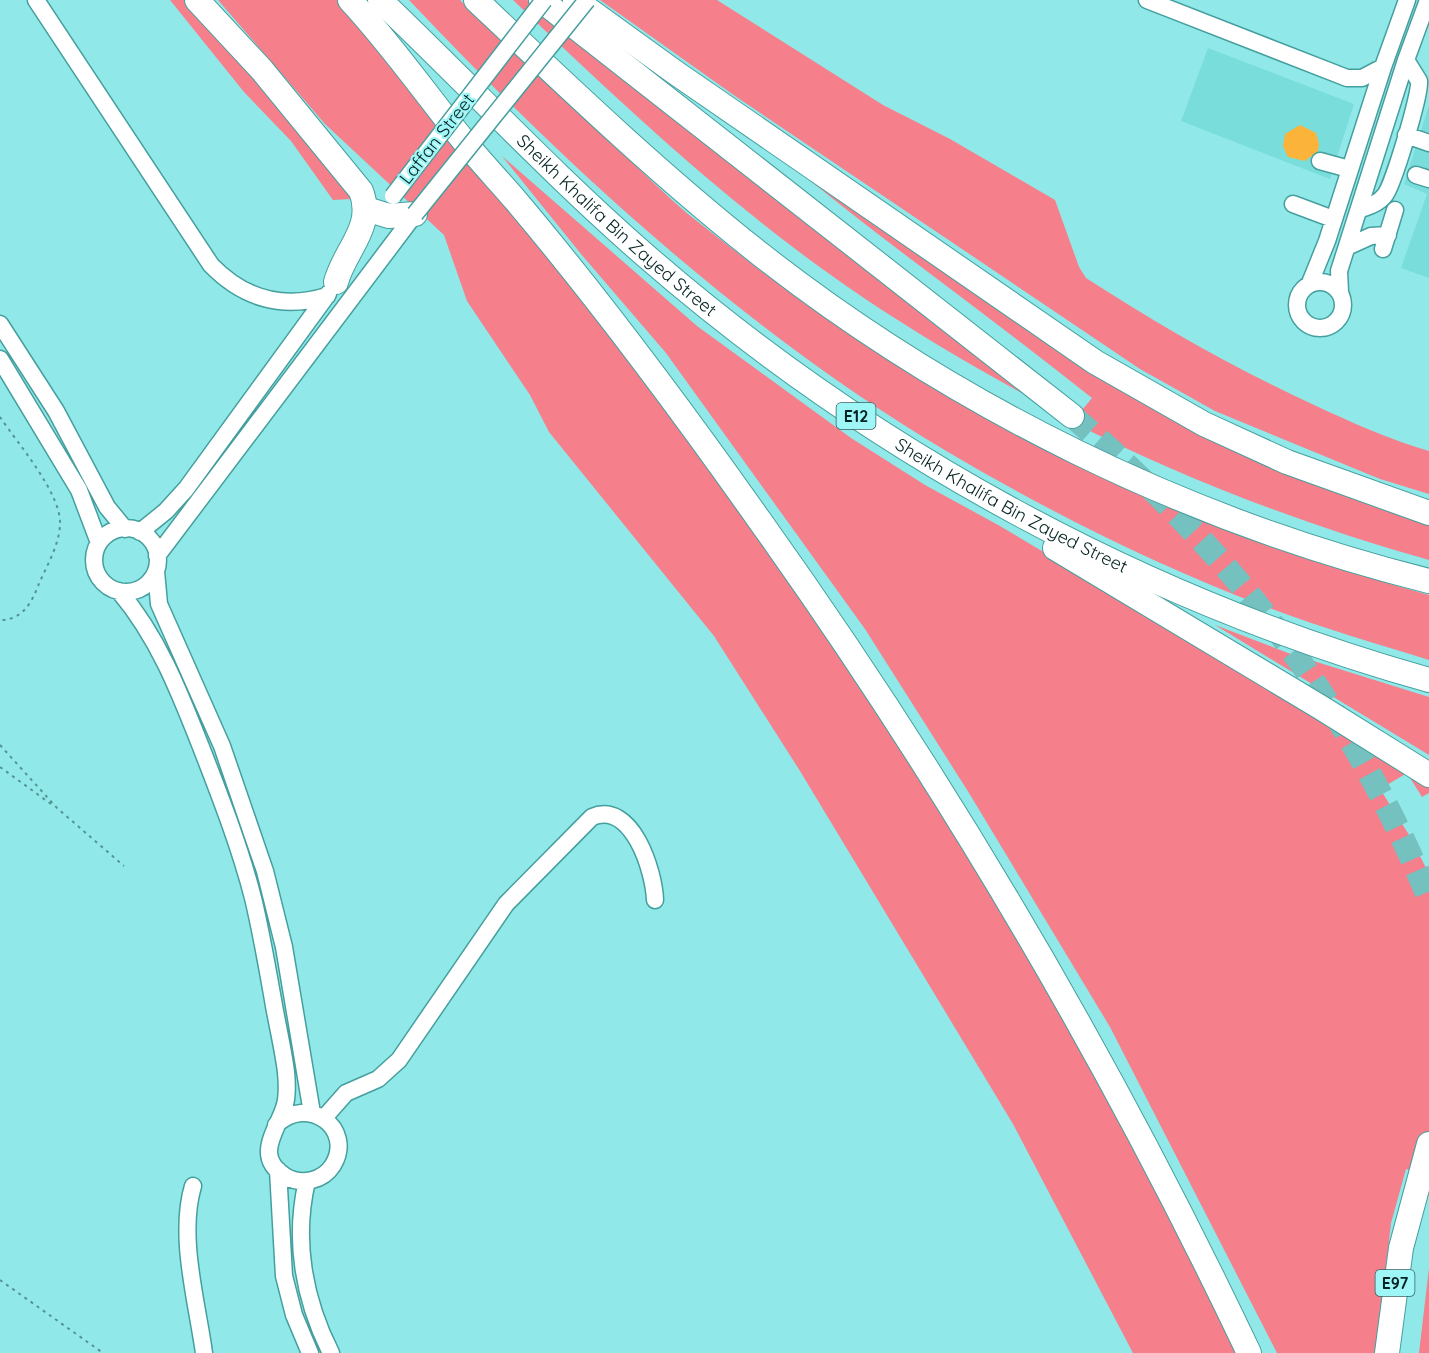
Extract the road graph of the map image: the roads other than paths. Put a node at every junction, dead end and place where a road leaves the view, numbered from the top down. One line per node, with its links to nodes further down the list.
1 (36, 0): 32 (street)
2 (197, 0): 24 (highway)
3 (350, 0): 56 (highway)
4 (380, 0): 37 (highway, Sheikh Khalifa Bin Zayed Street / E12)
5 (476, 0): 42 (highway)
6 (543, 0): 24 (street, Laffan Street, bridge); 36 (highway)
7 (575, 0): 38 (highway)
8 (587, 0): 27 (street, Laffan Street, bridge)
9 (1147, 0): 14 (street)
10 (1407, 0): 13 (street)
11 (1428, 0): 12 (street)
12 (1406, 60): 16 (street); 19 (street)
13 (1383, 67): 14 (street); 15 (street)
14 (1347, 78): 15 (street)
15 (1371, 105): 22 (street)
16 (1421, 115): 17 (street)
17 (1406, 135): 18 (street); 20 (street)
18 (1429, 143)
19 (1378, 149): 20 (street); 25 (street)
20 (1398, 160): 25 (street)
21 (1320, 161): 22 (street)
22 (1349, 170): 28 (street)
23 (1293, 204): 28 (street)
24 (380, 206): 27 (highway); 32 (highway)
25 (1361, 209): 29 (street); 30 (street)
26 (1395, 210): 29 (street)
27 (415, 214): 41 (street, Laffan Street)
28 (1333, 219): 31 (street)
29 (1385, 242): 30 (street)
30 (1349, 246): 33 (street)
31 (1310, 283): 33 (street); 33 (street)
32 (331, 289): 39 (street)
33 (1340, 292)
34 (0, 324): 39 (street)
35 (0, 359): 40 (street)
36 (1072, 416)
37 (941, 471): 44 (highway, Sheikh Khalifa Bin Zayed Street / E12); 45 (highway)
38 (1429, 513)
39 (132, 530): 40 (street); 41 (street)
40 (99, 543): 43 (street)
41 (157, 564): 43 (street); 47 (street)
42 (1429, 581)
43 (119, 591): 48 (street)
44 (1429, 680)
45 (1429, 775)
46 (655, 900): 47 (street)
47 (318, 1116): 48 (street); 51 (street)
48 (276, 1125): 50 (street)
49 (1429, 1144): 57 (highway, E97)
50 (278, 1170): 51 (street); 54 (street)
51 (307, 1181): 55 (street)
52 (193, 1186): 53 (street)
53 (204, 1353)
54 (310, 1353)
55 (332, 1353)
56 (1249, 1353)
57 (1387, 1353)

